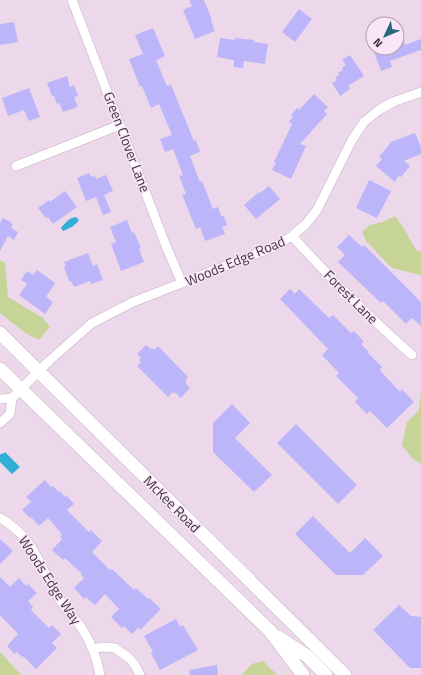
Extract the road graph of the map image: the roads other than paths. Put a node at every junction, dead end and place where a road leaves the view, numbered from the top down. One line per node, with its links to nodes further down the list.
1 (72, 0): 3 (street, Green Clover Lane)
2 (421, 92): 5 (street, Woods Edge Road)
3 (120, 125): 4 (street); 6 (street, Green Clover Lane)
4 (16, 166)
5 (292, 236): 6 (street, Woods Edge Road); 8 (street, Forest Lane)
6 (182, 283): 10 (street, Woods Edge Road)
7 (0, 333): 10 (main road, McKee Road)
8 (412, 355)
9 (0, 369): 11 (main road, McKee Road)
10 (34, 375): 11 (street); 21 (main road, McKee Road)
11 (16, 394): 12 (street); 13 (street); 15 (main road, McKee Road)
12 (0, 398)
13 (0, 423)
14 (0, 518): 16 (street, Woods Edge Way)
15 (270, 631): 19 (main road, McKee Road); 20 (main road)
16 (93, 649): 17 (street, Woods Edge Way); 18 (street)
17 (100, 675)
18 (140, 675)
19 (303, 675)
20 (326, 675)
21 (345, 675)

